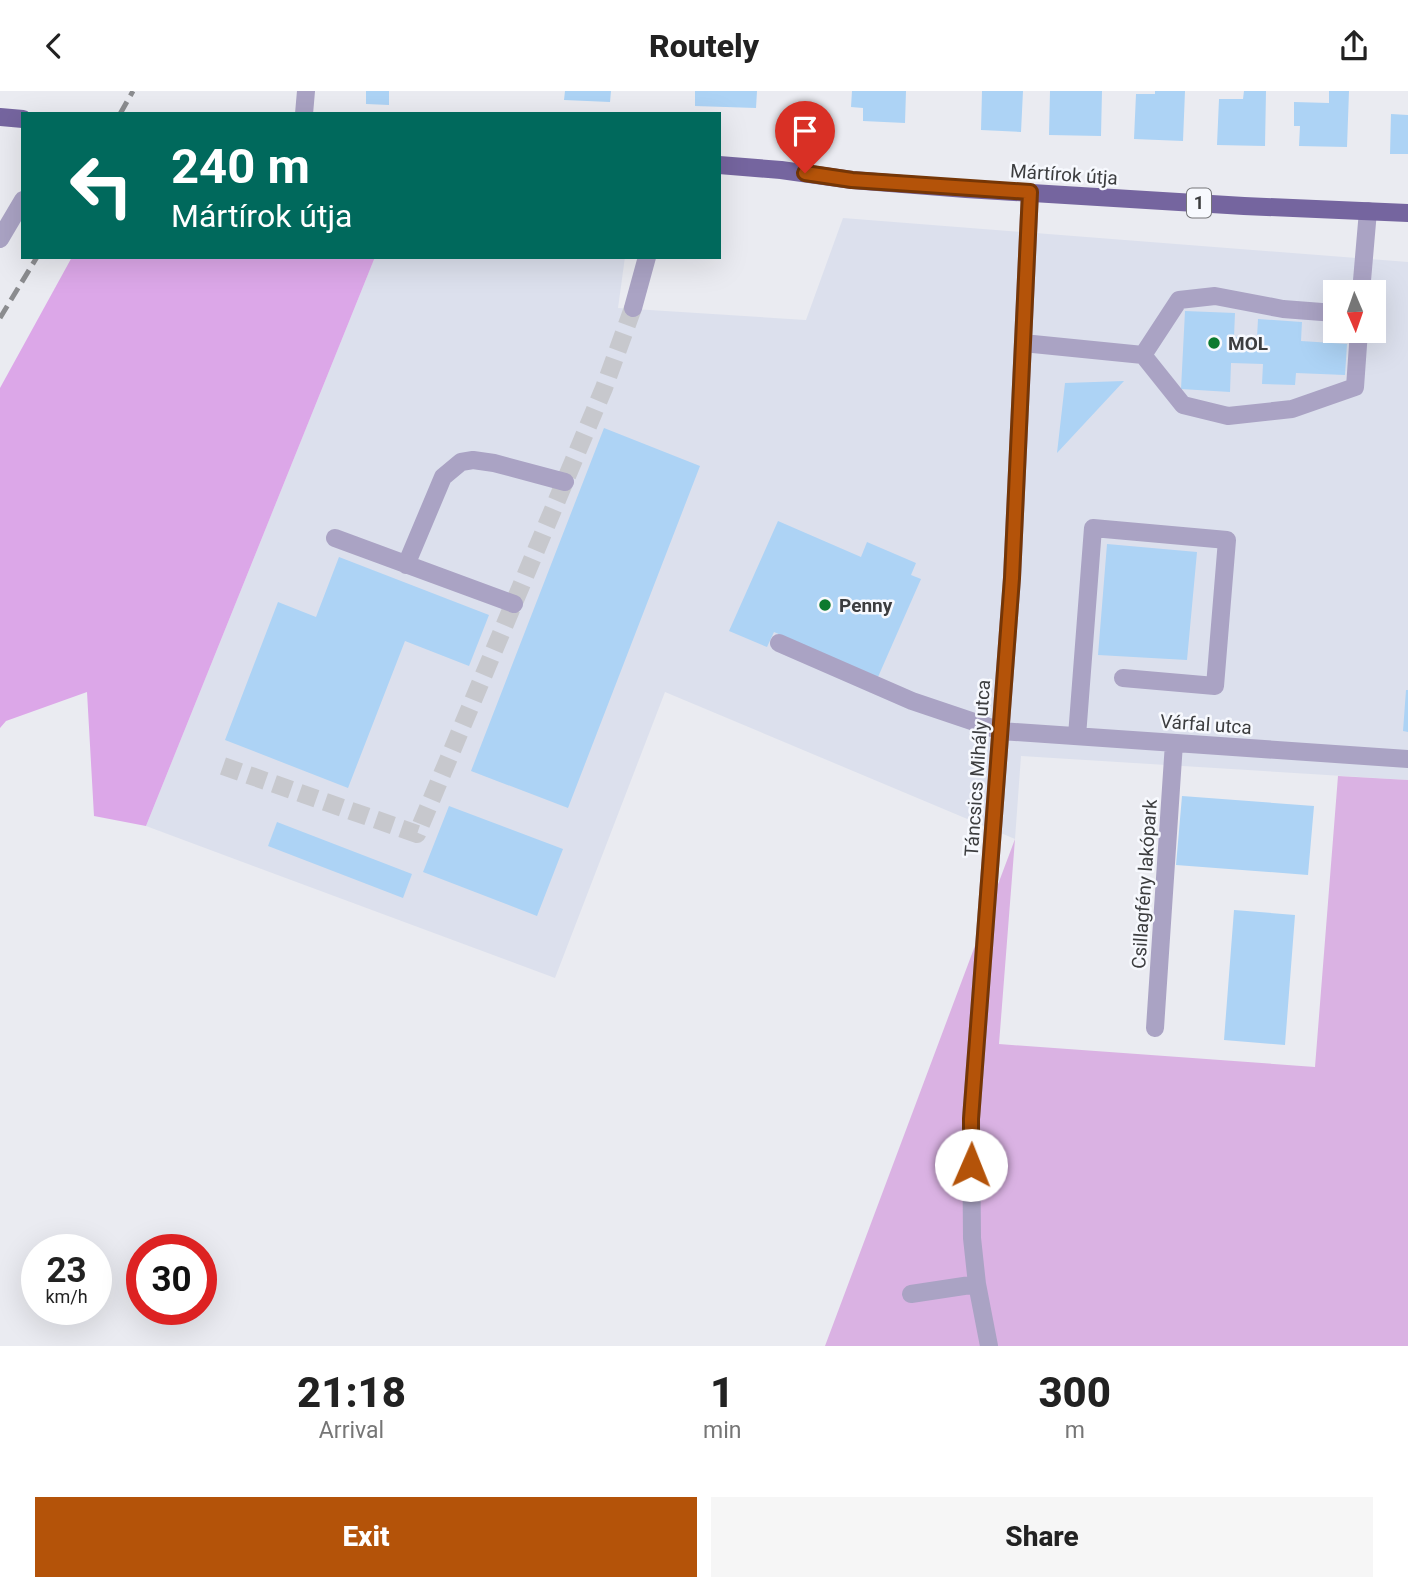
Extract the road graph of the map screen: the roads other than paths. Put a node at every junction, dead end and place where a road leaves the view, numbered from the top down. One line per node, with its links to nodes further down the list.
1 (306, 91): 2 (street)
2 (304, 112)
3 (0, 117): 4 (main road)
4 (21, 118)
5 (721, 165): 6 (main road, Mártírok útja / 1)
6 (1030, 192): 8 (main road, Mártírok útja / 1); 15 (street, Táncsics Mihály utca)
7 (21, 203): 10 (street)
8 (1368, 211): 9 (main road, Mártírok útja / 1); 12 (street)
9 (1408, 213)
10 (0, 239)
11 (646, 259): 13 (street)
12 (1363, 280)
13 (633, 308)
14 (1323, 312): 17 (street)
15 (1023, 343): 17 (street); 24 (street, Táncsics Mihály utca)
16 (1358, 343): 17 (street)
17 (1143, 355)
18 (565, 482): 20 (street)
19 (335, 538): 20 (street)
20 (406, 565): 21 (street)
21 (514, 604)
22 (779, 643): 24 (street, Várfal utca)
23 (1123, 678): 25 (street)
24 (1001, 731): 25 (street, Várfal utca); 29 (street, Táncsics Mihály utca)
25 (1077, 736): 26 (street, Várfal utca)
26 (1174, 743): 27 (street, Várfal utca); 28 (street, Csillagfény lakópark)
27 (1408, 759)
28 (1155, 1028)
29 (976, 1284): 30 (street); 31 (street, Táncsics Mihály utca)
30 (911, 1294)
31 (989, 1346)

